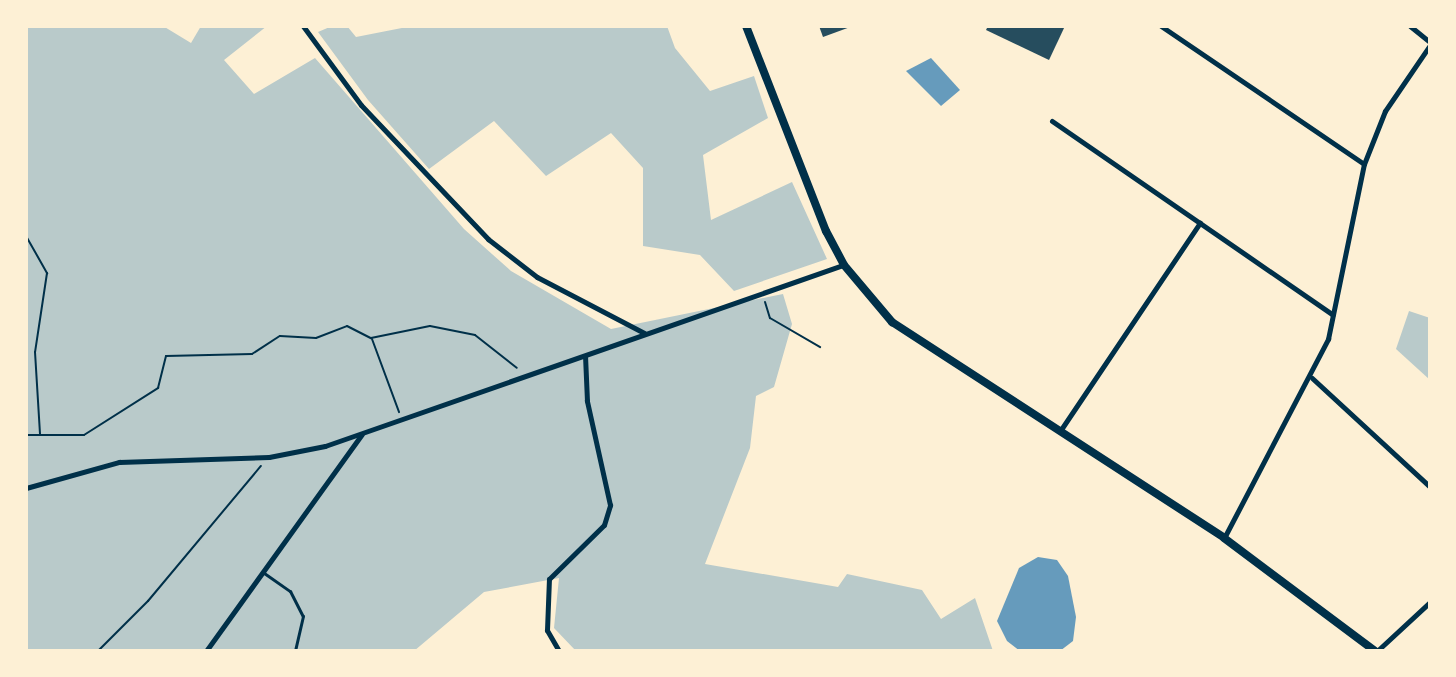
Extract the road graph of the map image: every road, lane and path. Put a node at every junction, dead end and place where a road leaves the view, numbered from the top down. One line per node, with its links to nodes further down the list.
1 (303, 26): 13 (street)
2 (746, 26): 10 (main road)
3 (1161, 26): 7 (street)
4 (1410, 26): 5 (street)
5 (1430, 43): 7 (street)
6 (1052, 121): 8 (street)
7 (1364, 164): 12 (street)
8 (1200, 223): 12 (street); 20 (street)
9 (26, 236): 23 (path)
10 (844, 265): 11 (street); 20 (main road)
11 (763, 297): 13 (street); 15 (path)
12 (1333, 315): 18 (street)
13 (644, 333): 16 (street)
14 (371, 338): 17 (path); 19 (path); 23 (path)
15 (820, 347)
16 (585, 356): 17 (street); 33 (street)
17 (526, 375): 19 (street)
18 (1312, 378): 25 (street); 27 (street)
19 (401, 418): 21 (street)
20 (1059, 432): 27 (main road)
21 (362, 433): 24 (street); 28 (street)
22 (26, 435): 23 (path)
23 (40, 435)
24 (269, 457): 26 (street); 30 (path)
25 (1430, 487)
26 (26, 488)
27 (1224, 538): 34 (main road)
28 (261, 571): 31 (street); 32 (lane)
29 (1430, 602): 34 (street)
30 (98, 651)
31 (206, 651)
32 (295, 651)
33 (559, 651)
34 (1376, 651)

